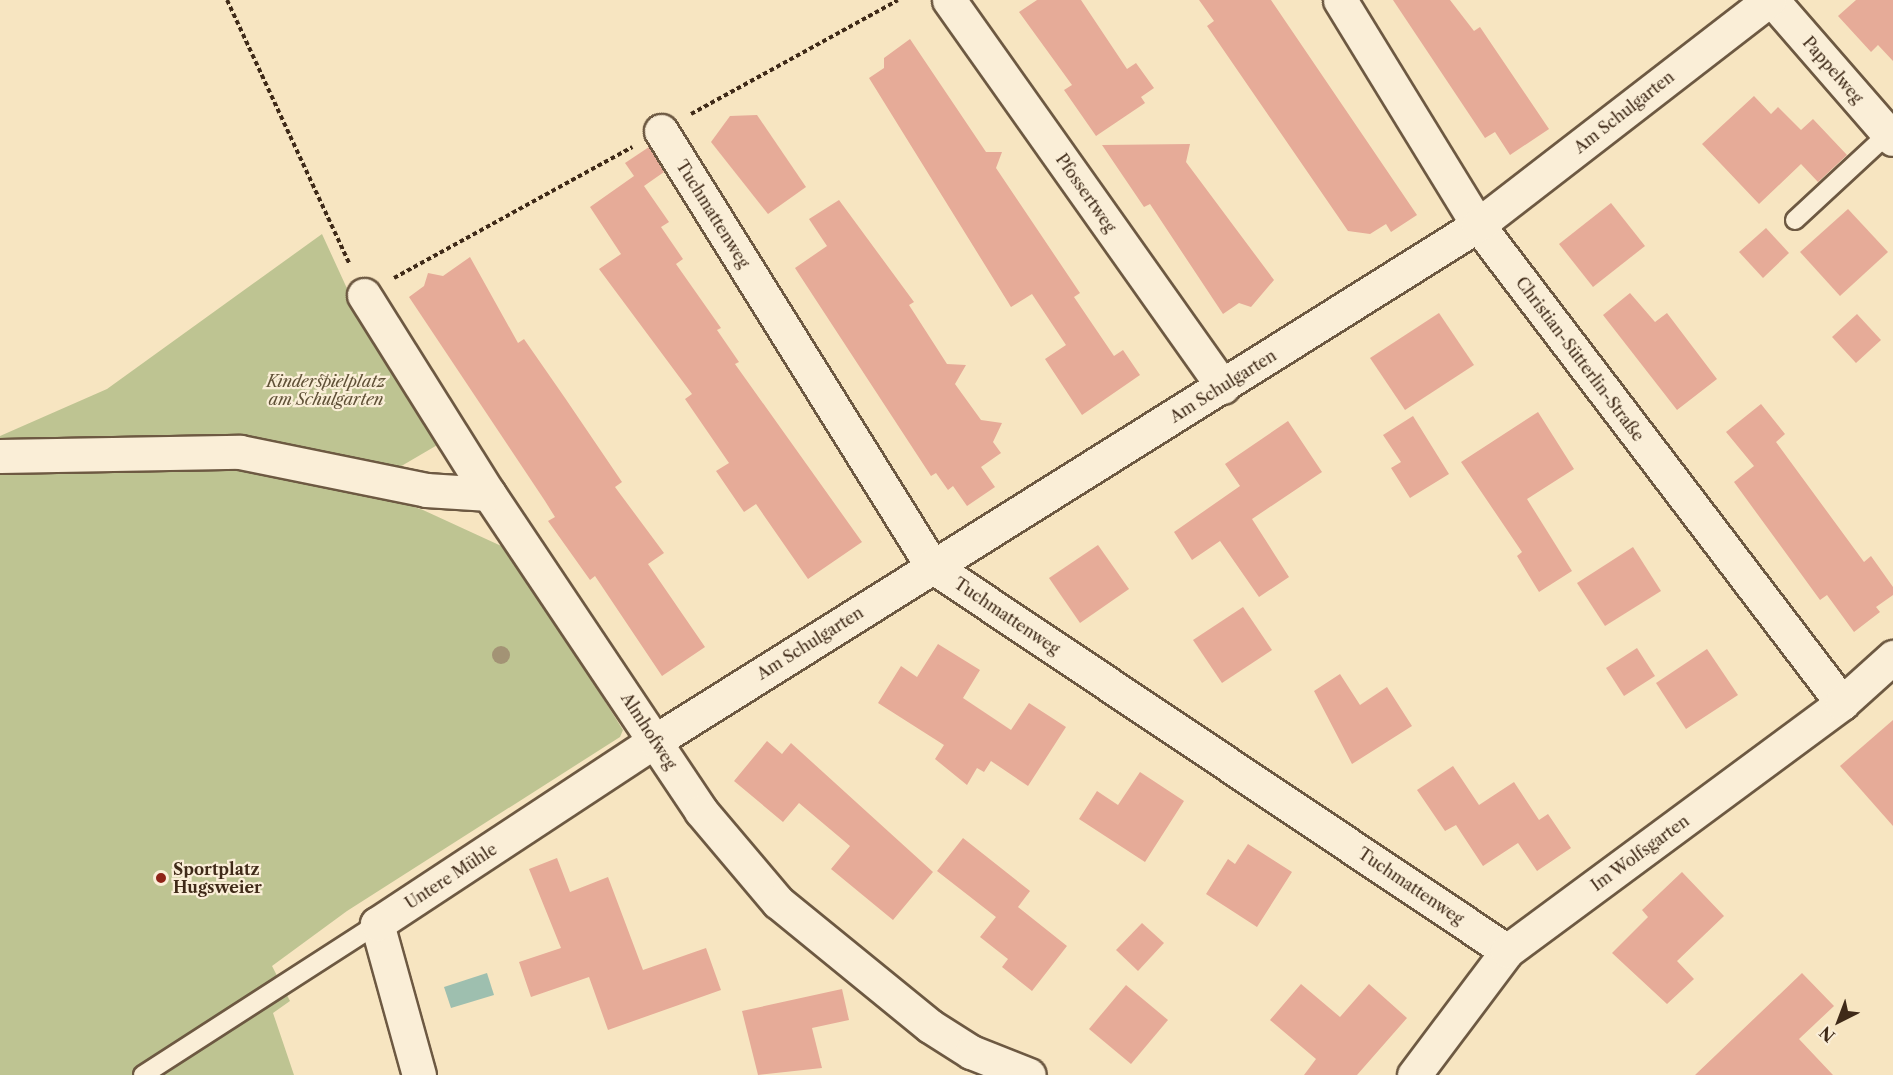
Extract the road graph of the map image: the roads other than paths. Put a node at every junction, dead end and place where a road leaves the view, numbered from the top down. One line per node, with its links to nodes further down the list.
1 (949, 0): 9 (street, Pfossertweg)
2 (1340, 0): 7 (street, Christian-Sütterlin-Straße)
3 (1771, 0): 5 (street, Pappelweg); 7 (street, Am Schulgarten)
4 (661, 131): 12 (street, Tuchmattenweg)
5 (1891, 136): 6 (lane)
6 (1795, 220)
7 (1478, 225): 9 (street, Am Schulgarten); 14 (street, Christian-Sütterlin-Straße)
8 (364, 296): 11 (street, Almhofweg)
9 (1223, 387): 12 (street, Am Schulgarten)
10 (0, 456): 11 (street)
11 (489, 495): 15 (street, Almhofweg)
12 (932, 566): 15 (street, Am Schulgarten); 17 (street, Tuchmattenweg)
13 (1893, 657): 14 (street, Im Wolfsgarten)
14 (1842, 703): 17 (street, Im Wolfsgarten)
15 (655, 741): 16 (street, Untere Mühle); 20 (street, Almhofweg)
16 (377, 924): 18 (lane); 19 (street)
17 (1507, 951): 21 (street, Im Wolfsgarten)
18 (143, 1075)
19 (419, 1075)
20 (1029, 1075)
21 (1414, 1075)

